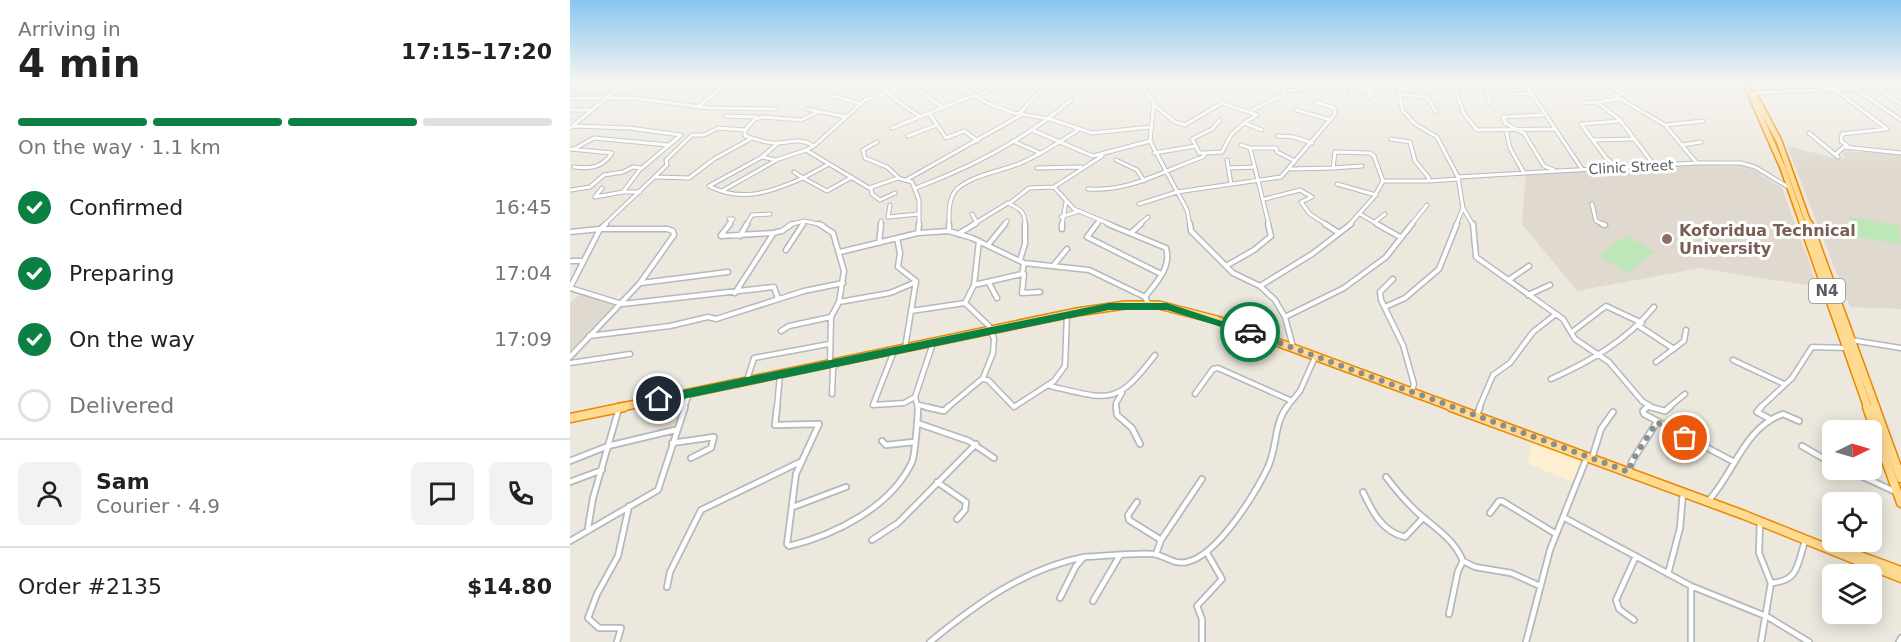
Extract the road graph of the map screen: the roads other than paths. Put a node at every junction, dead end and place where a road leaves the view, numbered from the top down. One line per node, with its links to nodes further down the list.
1 (589, 112): 36 (street)
2 (818, 112): 25 (street); 27 (street)
3 (852, 112): 25 (street)
4 (914, 112): 26 (street)
5 (932, 112): 21 (street)
6 (1015, 112): 22 (street)
7 (1058, 112): 28 (street)
8 (1153, 112): 38 (street)
9 (1164, 112): 10 (street)
10 (1206, 112)
11 (1252, 112): 33 (street)
12 (1303, 112): 30 (street)
13 (1335, 112): 30 (street)
14 (1404, 112): 106 (street)
15 (1463, 112): 44 (street)
16 (1542, 112): 23 (street)
17 (1609, 112): 32 (street)
18 (1641, 112): 35 (street)
19 (1759, 112): 119 (highway, N4)
20 (1865, 112): 71 (street)
21 (929, 113): 26 (street); 34 (street)
22 (1021, 114): 28 (street); 57 (street)
23 (1544, 115): 39 (street); 45 (street)
24 (726, 116): 27 (street)
25 (846, 117): 68 (street)
26 (920, 117): 37 (street)
27 (755, 119): 40 (street)
28 (1050, 119): 41 (street); 42 (street)
29 (1220, 120): 69 (street)
30 (1332, 120): 64 (street)
31 (1703, 121): 35 (street)
32 (1621, 122): 52 (street); 55 (street)
33 (1244, 123): 43 (street); 76 (street)
34 (937, 125): 49 (street); 57 (street)
35 (1665, 125): 67 (street)
36 (571, 127): 53 (street)
37 (892, 128)
38 (1151, 128): 42 (street); 60 (street)
39 (1555, 129): 46 (street); 97 (street)
40 (745, 130): 51 (street); 56 (street)
41 (1032, 130): 58 (street); 59 (street)
42 (1079, 130): 59 (street)
43 (1262, 130)
44 (1506, 130): 45 (street); 101 (street)
45 (1516, 130): 46 (street); 48 (street)
46 (1522, 130): 48 (street)
47 (1809, 133): 71 (street)
48 (1525, 134): 98 (street)
49 (908, 136)
50 (1278, 136): 64 (street)
51 (752, 138): 63 (street); 102 (street)
52 (1633, 139): 55 (street); 86 (street)
53 (675, 140): 56 (street); 65 (street)
54 (1391, 140): 110 (street)
55 (1593, 140): 95 (street)
56 (686, 141): 102 (street)
57 (978, 141): 107 (street)
58 (1012, 141): 74 (street); 117 (street)
59 (1058, 141): 74 (street); 78 (street)
60 (1150, 141): 75 (street); 78 (street)
61 (877, 142): 105 (street)
62 (1701, 142): 67 (street)
63 (778, 143): 68 (street); 79 (street)
64 (1312, 143): 83 (street)
65 (669, 145): 72 (street); 90 (street)
66 (1241, 145): 70 (street)
67 (1682, 145): 84 (street)
68 (814, 146): 73 (street)
69 (1196, 146): 75 (street); 76 (street)
70 (1250, 148): 83 (street); 89 (street)
71 (1850, 148): 77 (street)
72 (572, 149): 88 (street)
73 (806, 150): 80 (street); 85 (street)
74 (1040, 153): 154 (street)
75 (1154, 153): 100 (street)
76 (1204, 153): 100 (street)
77 (1901, 153)
78 (1104, 154): 92 (street)
79 (762, 157): 80 (street); 123 (street)
80 (776, 160): 123 (street)
81 (1116, 160): 108 (street)
82 (1227, 160): 93 (street)
83 (1295, 161): 96 (street)
84 (1696, 163): 86 (street, Clinic Street); 119 (street, Clinic Street)
85 (828, 165): 103 (street); 104 (street)
86 (1654, 165): 95 (street, Clinic Street)
87 (1362, 166): 94 (street)
88 (574, 167)
89 (1254, 167): 93 (street); 111 (street)
90 (642, 168): 120 (street); 121 (street)
91 (1037, 168): 92 (street)
92 (1082, 168): 114 (street)
93 (1229, 168): 112 (street)
94 (1333, 168): 96 (street); 109 (street)
95 (1619, 168): 97 (street, Clinic Street)
96 (1291, 169): 111 (street)
97 (1582, 170): 98 (street, Clinic Street)
98 (1555, 171): 101 (street, Clinic Street)
99 (794, 172): 104 (street)
100 (1166, 174): 108 (street); 124 (street)
101 (1524, 174): 106 (street, Clinic Street)
102 (655, 177): 122 (street)
103 (852, 177): 104 (street); 116 (street)
104 (803, 178): 123 (street)
105 (899, 178): 107 (street); 116 (street)
106 (1459, 178): 110 (street, Clinic Street); 134 (street)
107 (905, 180): 117 (street)
108 (1144, 181): 118 (street)
109 (1383, 181): 110 (street, Clinic Street); 126 (street)
110 (1428, 181)
111 (1258, 182): 112 (street); 127 (street)
112 (1231, 184): 124 (street)
113 (1337, 184): 126 (street)
114 (1054, 187): 128 (street); 129 (street)
115 (602, 188): 121 (street)
116 (871, 188): 125 (street)
117 (916, 188): 137 (street)
118 (1088, 189)
119 (1793, 189): 212 (highway, N4); 217 (highway, N4)
120 (571, 190)
121 (623, 192): 122 (street)
122 (641, 192): 151 (street)
123 (721, 192)
124 (1177, 192): 130 (street); 173 (street)
125 (895, 193)
126 (1376, 195): 139 (street)
127 (1265, 199): 158 (street); 173 (street)
128 (1066, 202): 135 (street); 142 (street)
129 (1010, 203): 149 (street); 170 (street)
130 (1139, 204)
131 (1592, 204): 150 (street)
132 (890, 205): 137 (street)
133 (1427, 205): 161 (street)
134 (1463, 208): 179 (street); 199 (street)
135 (1079, 211): 142 (street); 144 (street)
136 (770, 214): 160 (street)
137 (919, 214): 157 (street)
138 (972, 214): 149 (street)
139 (1360, 214): 148 (street); 158 (street)
140 (1385, 214): 148 (street)
141 (1149, 217): 155 (street)
142 (1061, 218): 152 (street)
143 (729, 219): 160 (street)
144 (1100, 220): 155 (street); 177 (street)
145 (804, 221): 156 (street); 167 (street); 168 (street)
146 (881, 221): 164 (street)
147 (1007, 221): 165 (street)
148 (1375, 222): 161 (street)
149 (977, 223): 159 (street)
150 (1605, 225)
151 (600, 229): 153 (street); 171 (street); 182 (street)
152 (1062, 229)
153 (570, 231)
154 (949, 231): 157 (street); 159 (street)
155 (1132, 232): 177 (street)
156 (773, 233): 160 (street); 190 (street)
157 (918, 233): 162 (street)
158 (1339, 233): 187 (street)
159 (958, 234): 163 (street)
160 (740, 236)
161 (1400, 237): 205 (street)
162 (897, 238): 164 (street); 180 (street)
163 (979, 242): 165 (street); 185 (street)
164 (879, 243): 168 (street)
165 (988, 245): 170 (street)
166 (1067, 249): 172 (street)
167 (786, 250)
168 (840, 252): 183 (street)
169 (570, 261): 171 (street)
170 (1022, 261): 172 (street); 176 (street)
171 (582, 262): 181 (street)
172 (1053, 266): 192 (street)
173 (1226, 266): 187 (street)
174 (1529, 266): 179 (street)
175 (728, 272): 182 (street)
176 (1024, 273): 184 (street); 189 (street)
177 (1161, 274): 192 (street)
178 (1393, 279): 199 (street)
179 (1510, 279): 191 (street)
180 (916, 281): 195 (street); 201 (street)
181 (571, 282): 188 (street)
182 (640, 283): 197 (street)
183 (843, 283): 194 (street); 195 (street)
184 (989, 283): 185 (street); 193 (street)
185 (974, 285): 196 (street)
186 (1550, 285): 191 (street)
187 (1260, 286): 205 (street)
188 (570, 288): 197 (street)
189 (1040, 292)
190 (735, 293): 194 (street); 197 (street)
191 (1528, 295): 203 (street)
192 (1145, 297): 198 (street)
193 (997, 298)
194 (778, 299): 211 (street)
195 (839, 302): 204 (street)
196 (965, 303): 201 (street); 207 (street)
197 (622, 304): 211 (street)
198 (1149, 306): 202 (highway); 215 (highway)
199 (1385, 307): 236 (street)
200 (1654, 307): 206 (street)
201 (911, 311): 216 (street)
202 (1067, 314): 207 (highway); 235 (street)
203 (1556, 314): 210 (street); 250 (street)
204 (831, 317): 209 (street); 214 (street)
205 (1285, 317): 215 (street)
206 (1641, 325): 210 (street); 219 (street); 224 (street)
207 (991, 330): 213 (highway); 231 (street)
208 (1686, 330): 219 (street)
209 (781, 331)
210 (1572, 332): 224 (street)
211 (588, 336): 225 (street)
212 (1851, 340): 218 (street); 274 (highway, N4)
213 (933, 343): 216 (highway); 243 (street)
214 (829, 344): 229 (street); 233 (street)
215 (1293, 347): 223 (highway)
216 (905, 348): 220 (highway)
217 (1848, 348): 234 (street); 282 (highway, N4)
218 (1901, 348)
219 (1674, 349): 227 (street)
220 (894, 350): 229 (highway); 243 (street)
221 (630, 354): 228 (street)
222 (1155, 355): 238 (street)
223 (1316, 355): 236 (highway); 244 (street)
224 (1601, 356): 232 (street); 247 (street)
225 (570, 357)
226 (1733, 360): 234 (street)
227 (1656, 362)
228 (570, 363)
229 (834, 363): 230 (highway); 239 (street)
230 (780, 374): 233 (highway); 269 (street)
231 (982, 379): 235 (street); 246 (street)
232 (1551, 379)
233 (746, 381): 237 (highway)
234 (1784, 384): 252 (street)
235 (1049, 386): 242 (street)
236 (1412, 390): 250 (highway)
237 (690, 393): 248 (highway); 256 (street)
238 (1122, 393): 242 (street); 245 (street)
239 (832, 394)
240 (1195, 394): 244 (street)
241 (1685, 394): 247 (street)
242 (1111, 396): 245 (street)
243 (915, 397): 246 (street)
244 (1292, 401): 301 (street)
245 (1116, 403): 261 (street)
246 (919, 405): 255 (street)
247 (1649, 405): 253 (street)
248 (620, 408): 251 (highway); 262 (street)
249 (1613, 412): 264 (street)
250 (1477, 415): 264 (highway)
251 (570, 418)
252 (1770, 419): 254 (street); 270 (street)
253 (1657, 422): 270 (street); 272 (street)
254 (1799, 422)
255 (917, 423): 258 (street); 260 (street)
256 (675, 430): 259 (street); 262 (street)
257 (882, 441): 258 (street)
258 (914, 442): 287 (street)
259 (672, 443): 265 (street); 286 (street)
260 (976, 444): 266 (street); 278 (street)
261 (1140, 444)
262 (608, 446): 268 (street); 271 (street)
263 (1802, 446): 267 (street)
264 (1590, 457): 272 (highway); 289 (street)
265 (692, 458)
266 (994, 458)
267 (1822, 458)
268 (570, 461)
269 (801, 462): 287 (street); 313 (street)
270 (1734, 462): 283 (street)
271 (602, 469): 277 (street); 290 (street)
272 (1629, 472): 281 (highway)
273 (1386, 477): 291 (street)
274 (1901, 478)
275 (1202, 479): 298 (street)
276 (1869, 480): 282 (street)
277 (570, 482)
278 (937, 482): 293 (street); 297 (street)
279 (846, 486): 287 (street)
280 (1363, 492): 291 (street)
281 (1683, 492): 283 (highway); 308 (street)
282 (1898, 494): 285 (highway, N4)
283 (1708, 501): 294 (highway)
284 (1137, 502): 298 (street)
285 (1901, 503)
286 (630, 506): 292 (street); 320 (street)
287 (793, 507)
288 (1490, 513): 296 (street)
289 (1563, 517): 296 (street); 304 (street)
290 (592, 518): 292 (street); 295 (street)
291 (1424, 518): 306 (street)
292 (606, 519): 295 (street)
293 (957, 519)
294 (1761, 522): 299 (highway); 307 (highway); 310 (street)
295 (588, 529): 300 (street)
296 (1556, 534): 311 (street)
297 (872, 540)
298 (1161, 540): 302 (street)
299 (1805, 540): 309 (highway); 310 (street)
300 (570, 541)
301 (1207, 553): 302 (street); 322 (street)
302 (1155, 554): 303 (street)
303 (1120, 555): 305 (street); 315 (street)
304 (1636, 556): 308 (street); 318 (street)
305 (1084, 557): 314 (street); 321 (street)
306 (1462, 561): 311 (street); 316 (street)
307 (1901, 571)
308 (1668, 574): 312 (street)
309 (1901, 578)
310 (1771, 583): 317 (street)
311 (1540, 586): 323 (street)
312 (1691, 586): 317 (street); 324 (street)
313 (667, 587)
314 (1060, 598)
315 (1093, 601)
316 (1449, 614)
317 (1768, 617): 325 (street); 326 (street)
318 (1634, 620)
319 (1901, 638): 327 (street)
320 (617, 642)
321 (930, 642)
322 (1202, 642)
323 (1526, 642)
324 (1691, 642)
325 (1761, 642)
326 (1809, 642)
327 (1899, 642)

